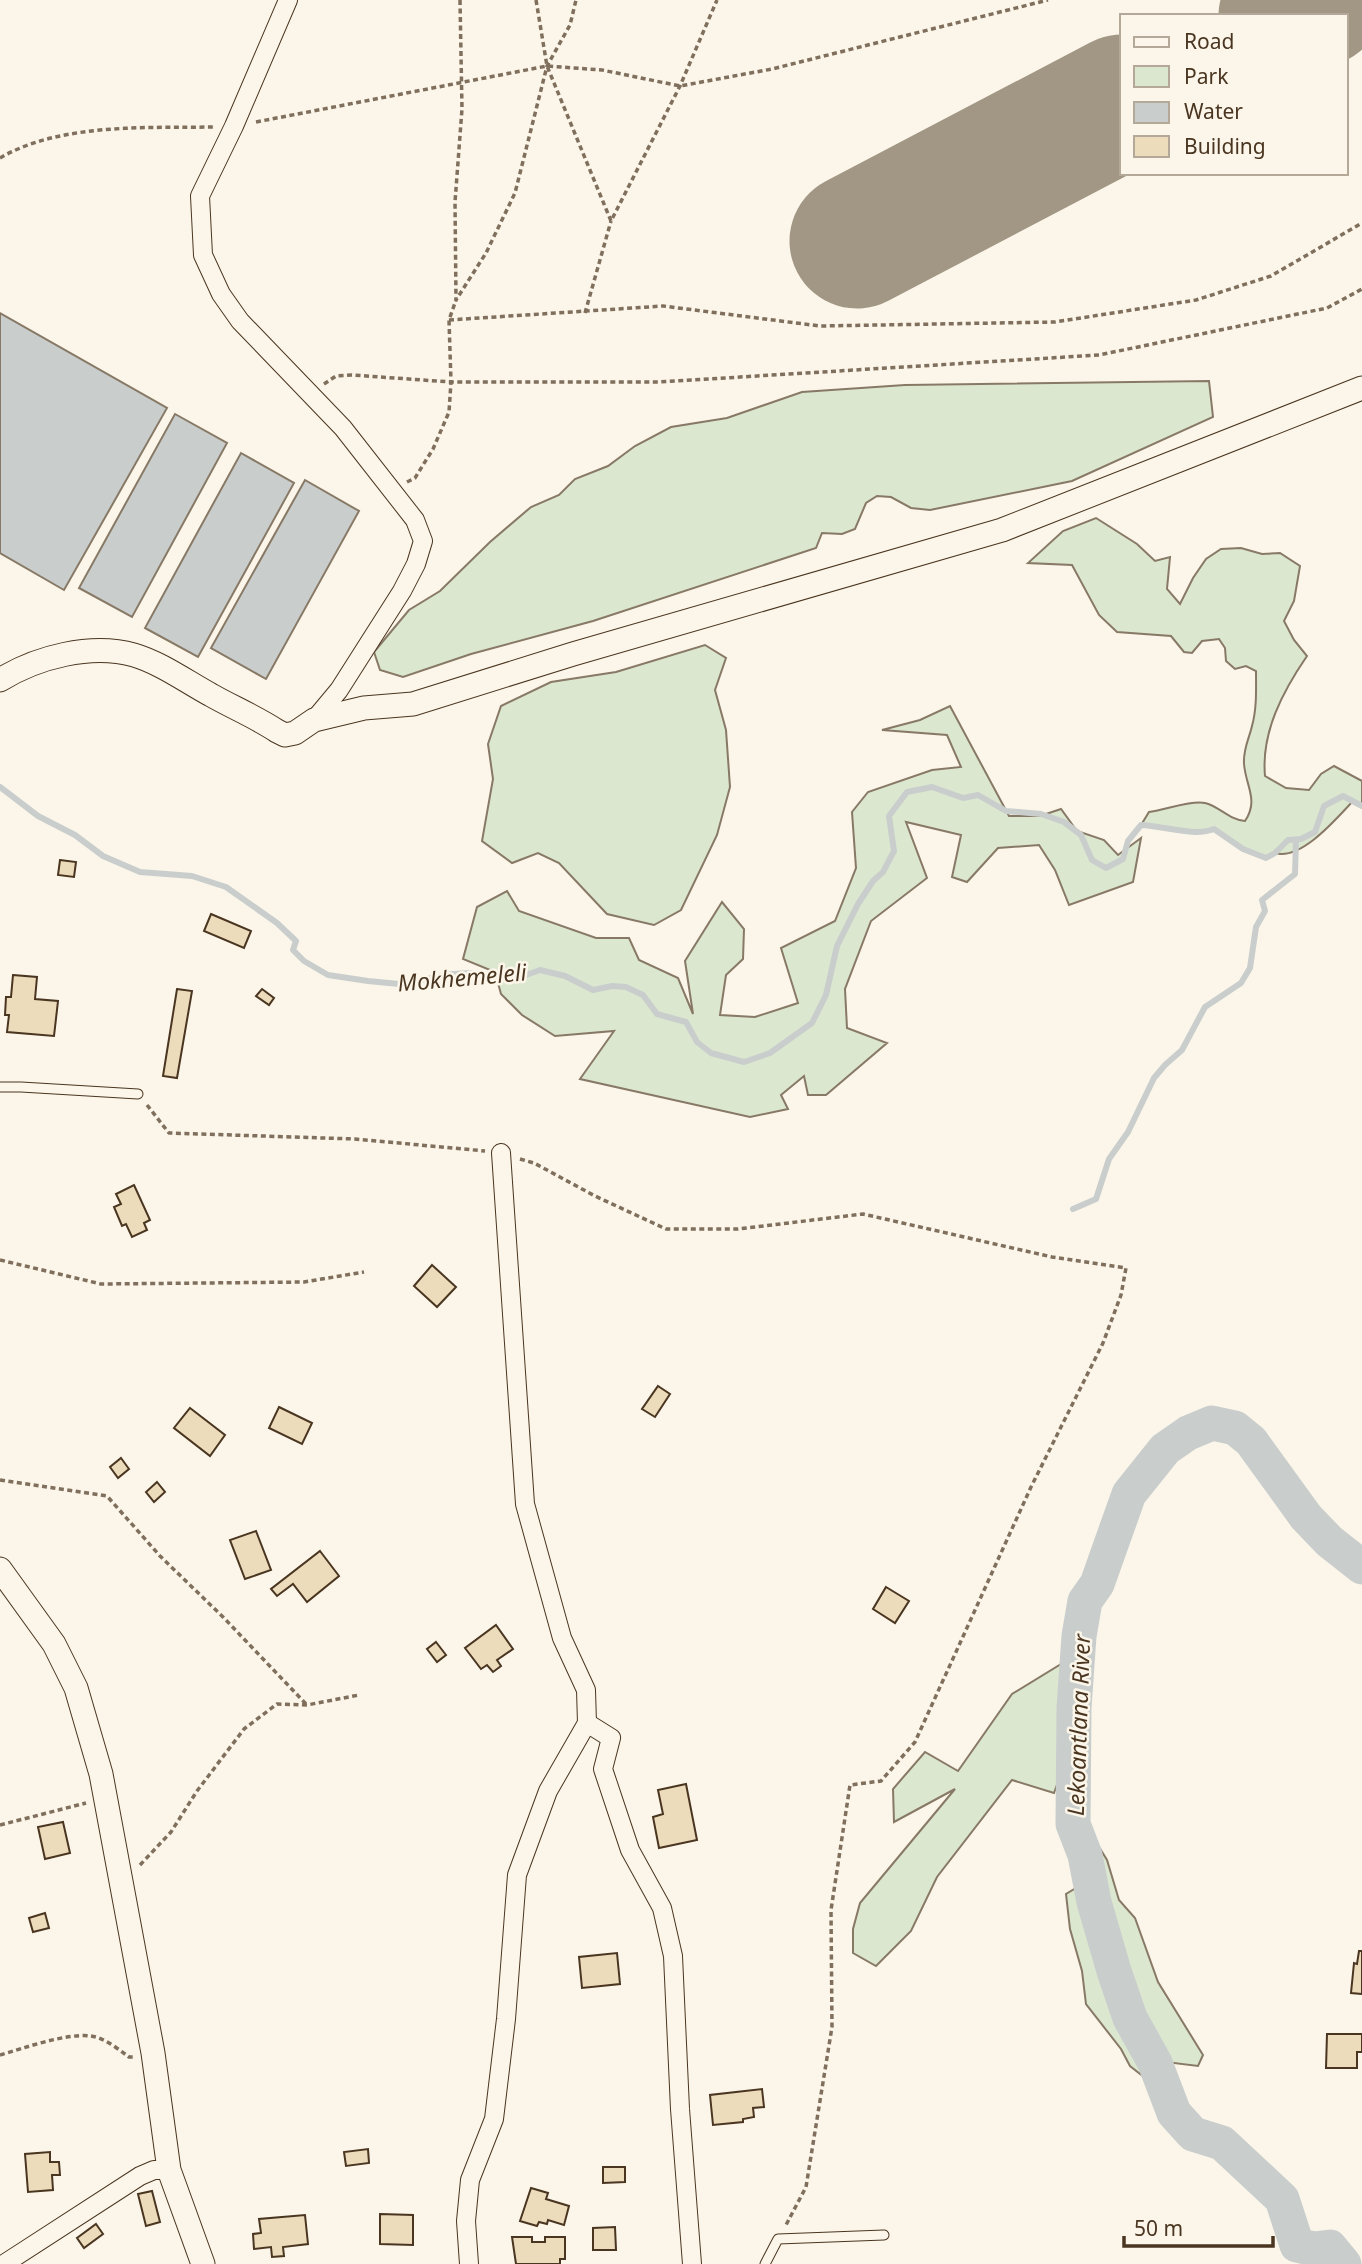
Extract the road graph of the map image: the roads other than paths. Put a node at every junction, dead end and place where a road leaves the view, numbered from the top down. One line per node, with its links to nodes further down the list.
1 (288, 0): 4 (street)
2 (1362, 388): 5 (street)
3 (0, 680): 6 (street)
4 (339, 690): 5 (street); 6 (street)
5 (364, 708): 6 (street)
6 (314, 720)
7 (0, 1087): 8 (lane)
8 (138, 1094)
9 (501, 1153): 11 (street)
10 (0, 1569): 12 (street)
11 (587, 1723): 16 (street); 17 (street)
12 (169, 2170): 14 (street); 15 (street)
13 (884, 2235): 18 (lane)
14 (5, 2264)
15 (203, 2264)
16 (469, 2264)
17 (692, 2264)
18 (765, 2264)

